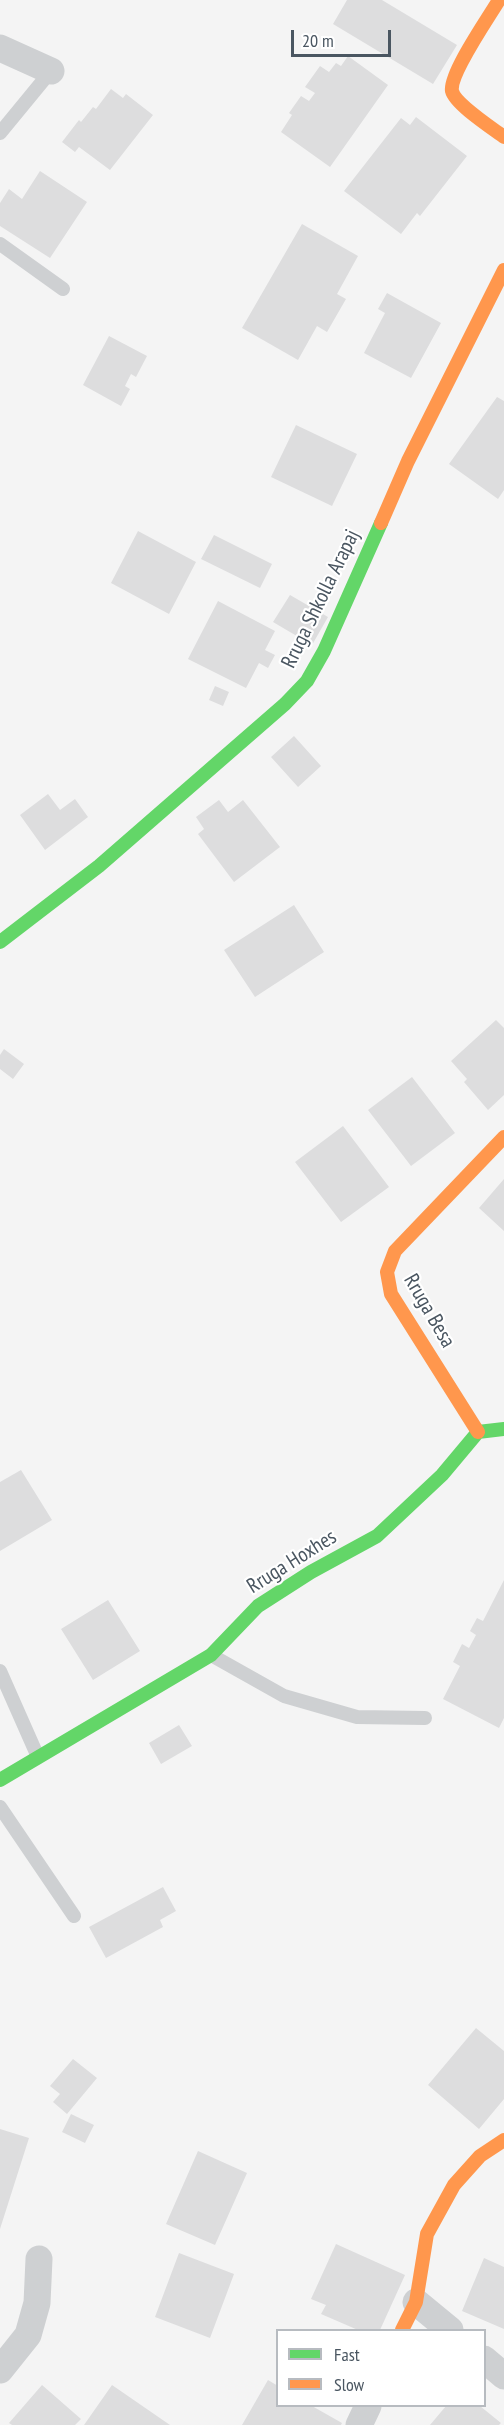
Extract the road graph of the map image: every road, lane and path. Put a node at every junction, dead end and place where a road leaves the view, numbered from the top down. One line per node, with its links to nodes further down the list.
1 (499, 0): 5 (street)
2 (0, 48): 3 (street)
3 (51, 71): 4 (lane)
4 (0, 133)
5 (504, 137)
6 (0, 244): 8 (lane)
7 (504, 270): 9 (street, Rruga Shkolla Arapaj)
8 (63, 289)
9 (0, 942)
10 (504, 1137): 12 (street, Rruga Besa)
11 (504, 1430): 12 (street)
12 (478, 1432): 13 (street, Rruga Hoxhes)
13 (211, 1655): 15 (lane); 16 (street, Rruga Hoxhes)
14 (0, 1671): 16 (lane)
15 (425, 1718)
16 (38, 1757): 17 (street, Rruga Hoxhes)
17 (0, 1780)
18 (0, 1807): 19 (lane)
19 (74, 1916)
20 (504, 2140): 22 (street)
21 (39, 2259): 26 (street)
22 (416, 2301): 23 (street); 24 (street)
23 (403, 2329)
24 (448, 2329)
25 (486, 2361): 27 (street)
26 (0, 2370)
27 (504, 2376)
28 (368, 2407): 29 (street)
29 (359, 2425)

